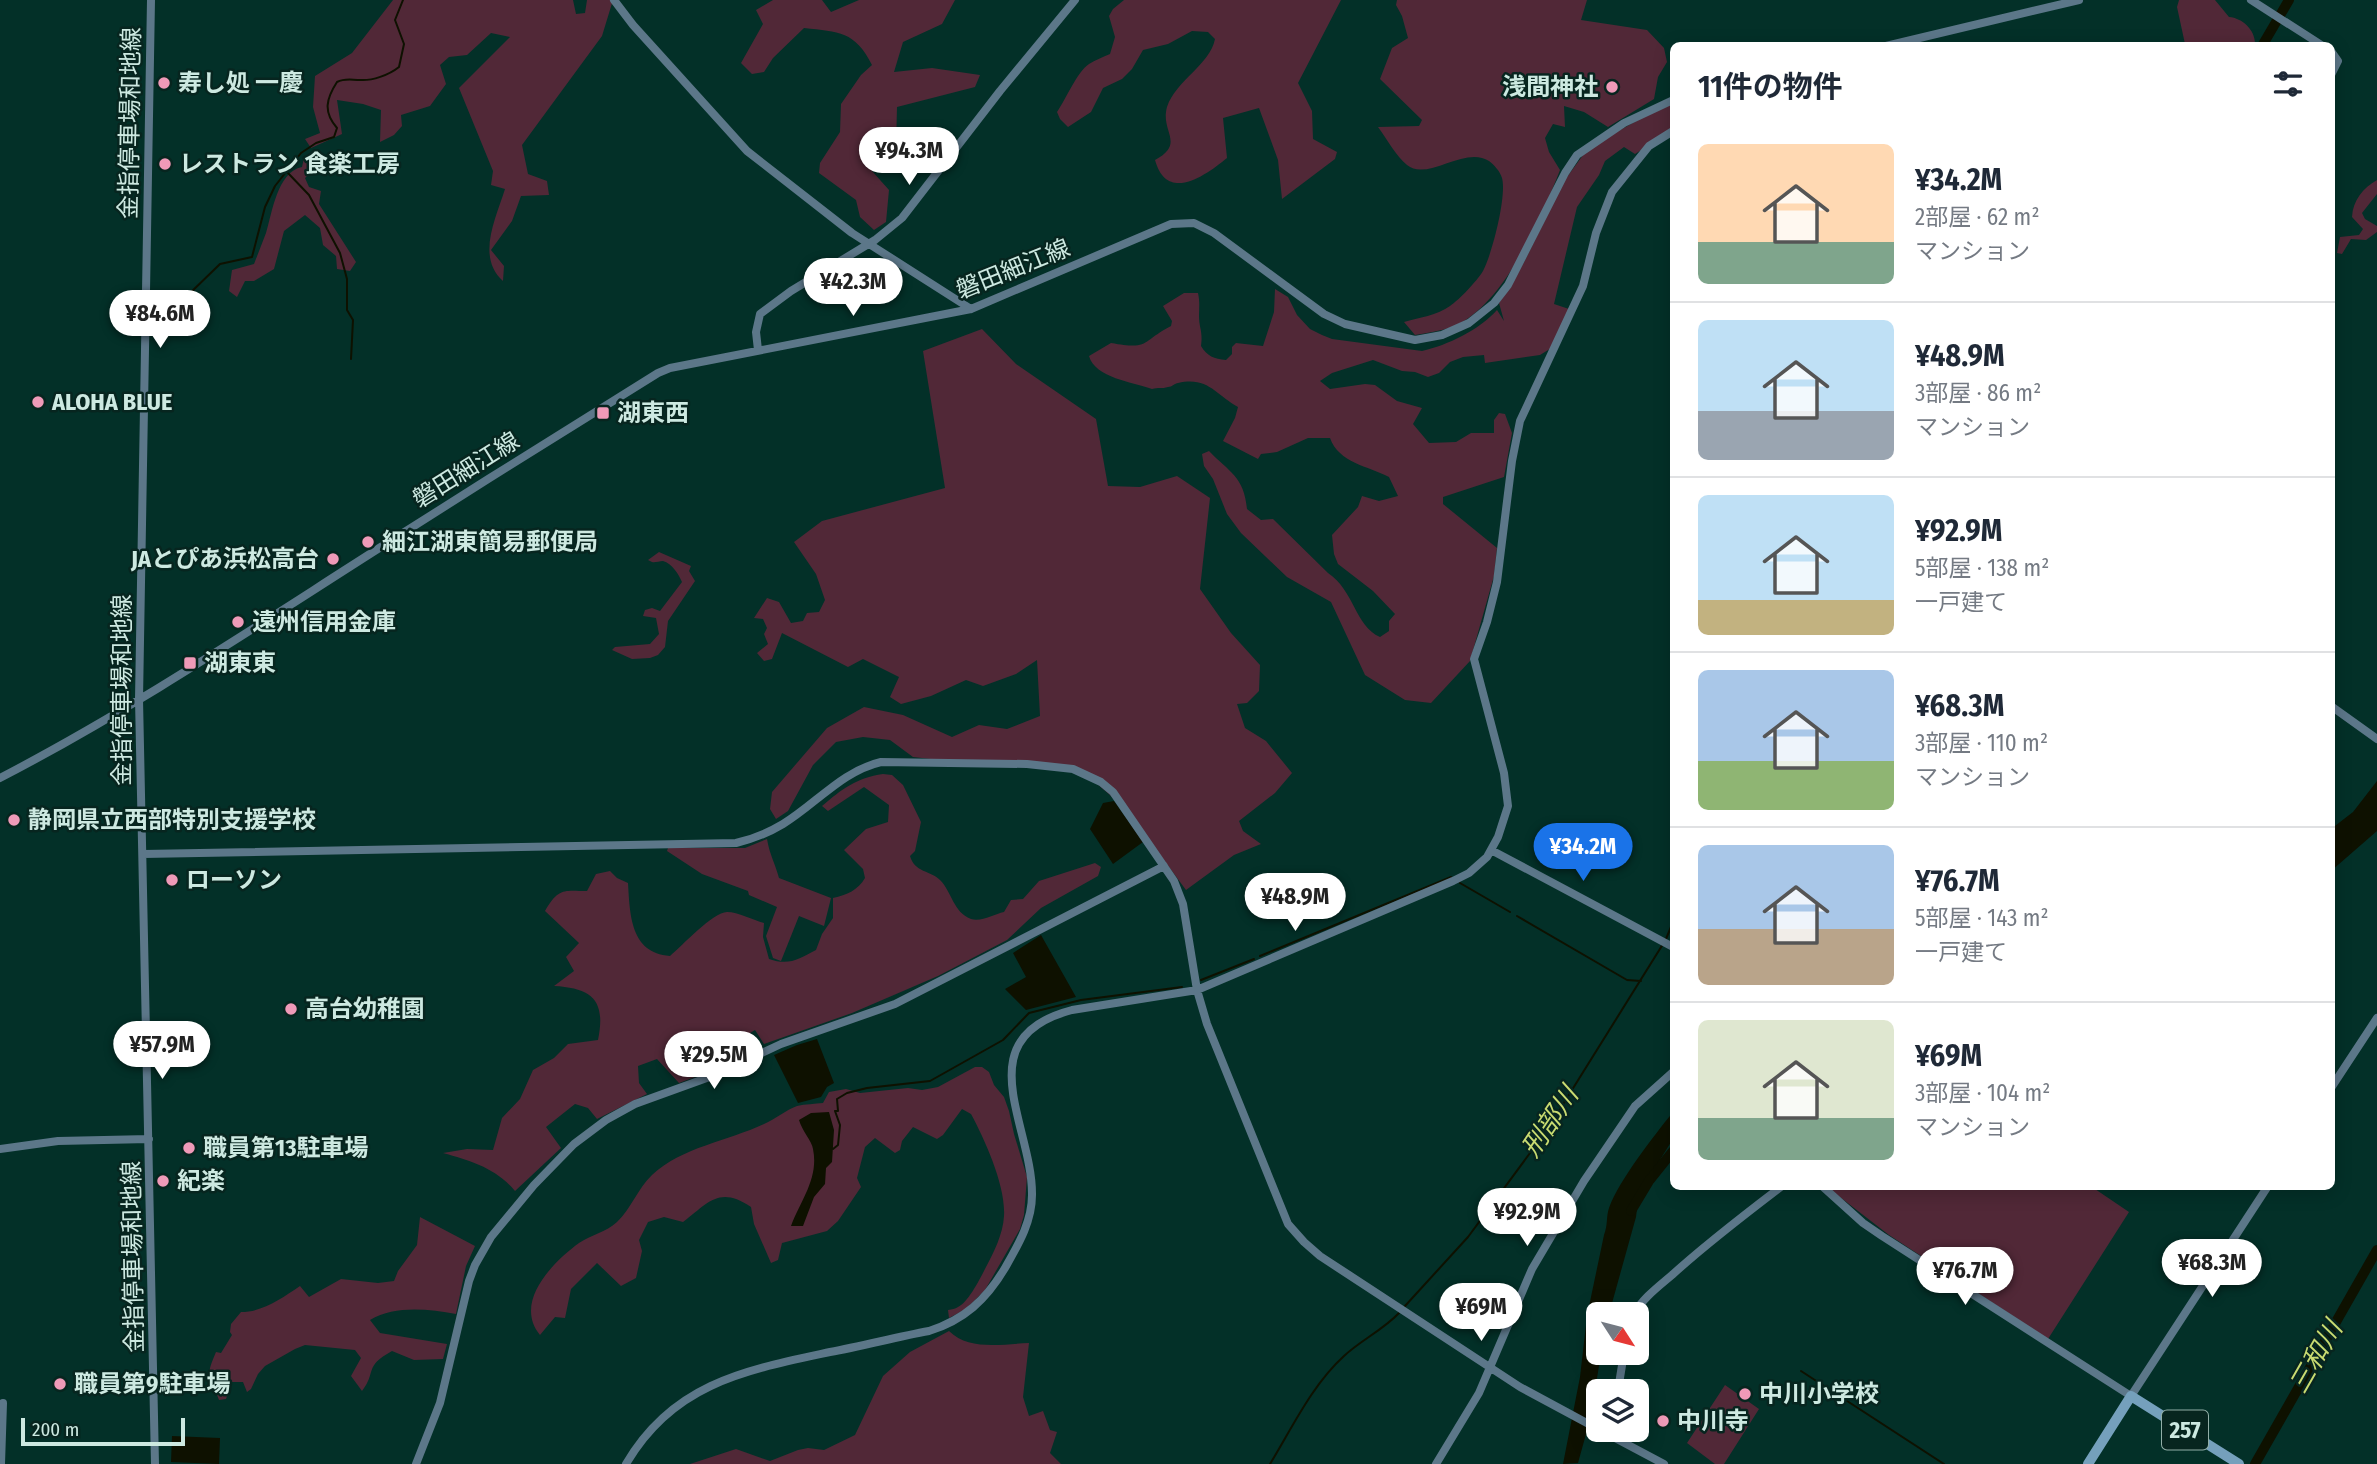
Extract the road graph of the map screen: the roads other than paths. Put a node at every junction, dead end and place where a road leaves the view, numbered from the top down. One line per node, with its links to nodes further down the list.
1 (151, 0): 13 (street, 金指停車場和地線)
2 (614, 0): 10 (street)
3 (1075, 0): 10 (street)
4 (2079, 0): 6 (street)
5 (2251, 0): 7 (street)
6 (1903, 42)
7 (2317, 42)
8 (1670, 101): 11 (street, 磐田細江線)
9 (1670, 133): 17 (street)
10 (868, 243): 11 (street); 12 (street)
11 (971, 309): 12 (street, 磐田細江線)
12 (758, 350): 13 (street, 磐田細江線)
13 (139, 699): 16 (street, 磐田細江線); 18 (street, 金指停車場和地線)
14 (2335, 709): 15 (street)
15 (2376, 738)
16 (0, 778)
17 (1491, 850): 20 (street); 21 (street)
18 (143, 854): 19 (street); 25 (street, 金指停車場和地線)
19 (1164, 866): 21 (street); 38 (street)
20 (1667, 944)
21 (1198, 990): 31 (street); 39 (street)
22 (2377, 1018): 24 (street)
23 (1670, 1075): 31 (street)
24 (2335, 1082)
25 (149, 1139): 26 (street); 37 (street, 金指停車場和地線)
26 (0, 1149)
27 (1777, 1190): 30 (street)
28 (1826, 1190): 32 (street)
29 (2265, 1190): 32 (street)
30 (1643, 1302)
31 (1490, 1366): 34 (street); 40 (street)
32 (2131, 1396): 42 (highway, 257); 43 (highway, 257)
33 (3, 1403): 36 (street)
34 (1586, 1423)
35 (1623, 1442): 41 (street)
36 (1, 1464)
37 (155, 1464)
38 (416, 1464)
39 (626, 1464)
40 (1436, 1464)
41 (1664, 1464)
42 (2088, 1464)
43 (2239, 1464)

